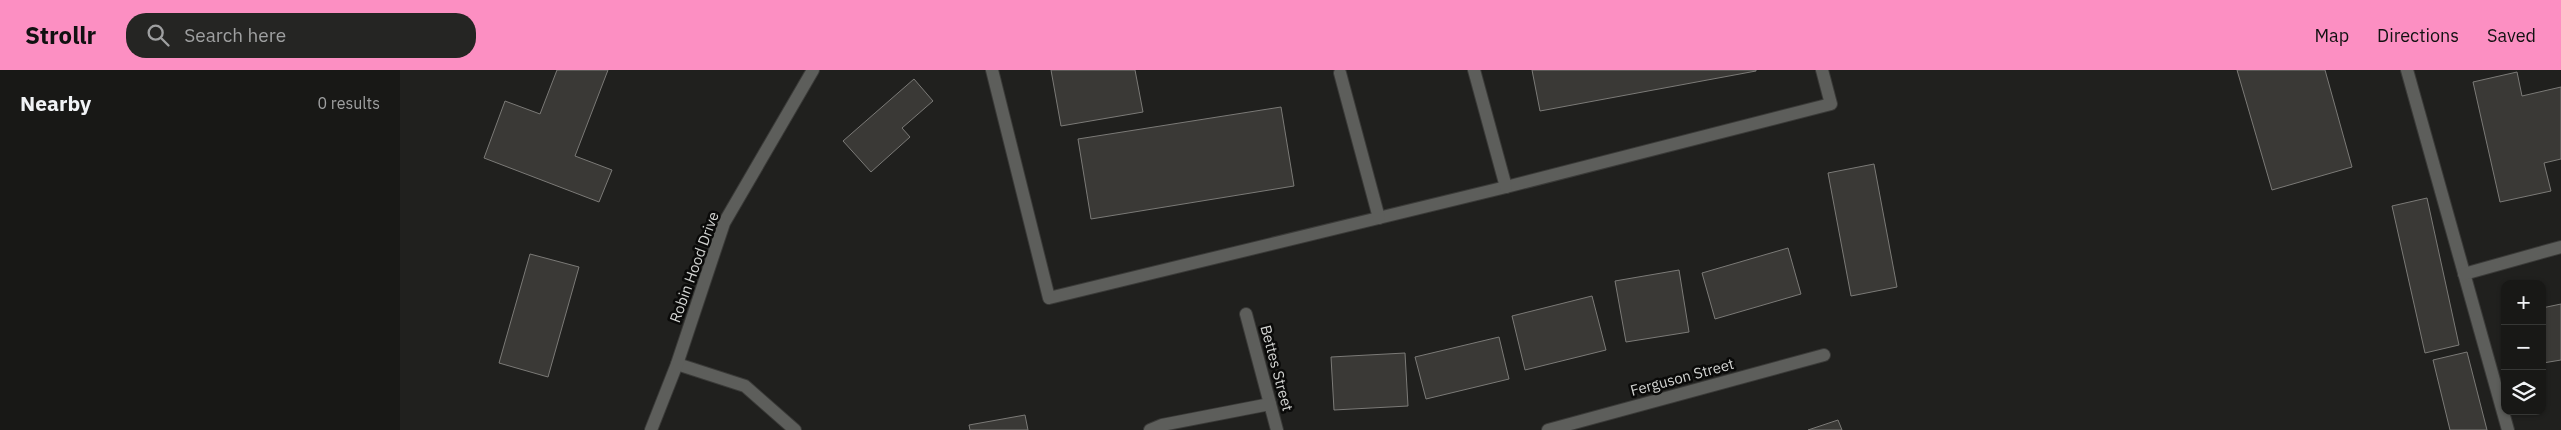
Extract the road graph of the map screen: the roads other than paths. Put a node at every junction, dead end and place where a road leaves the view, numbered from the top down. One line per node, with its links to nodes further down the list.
1 (813, 70): 13 (street, Robin Hood Drive)
2 (992, 70): 8 (street)
3 (1474, 70): 7 (street)
4 (1822, 70): 7 (street)
5 (2407, 70): 10 (street)
6 (1340, 73): 8 (street)
7 (1506, 187): 8 (street)
8 (1379, 218)
9 (2561, 247): 10 (street)
10 (2464, 274): 20 (street)
11 (1246, 314): 14 (street, Bettes Street)
12 (1824, 355): 19 (street, Ferguson Street)
13 (678, 364): 15 (street, Robin Hood Drive); 16 (street)
14 (1270, 404): 17 (street); 18 (street, Bettes Street)
15 (651, 430)
16 (794, 430)
17 (1150, 430)
18 (1277, 430)
19 (1548, 430)
20 (2508, 430)

